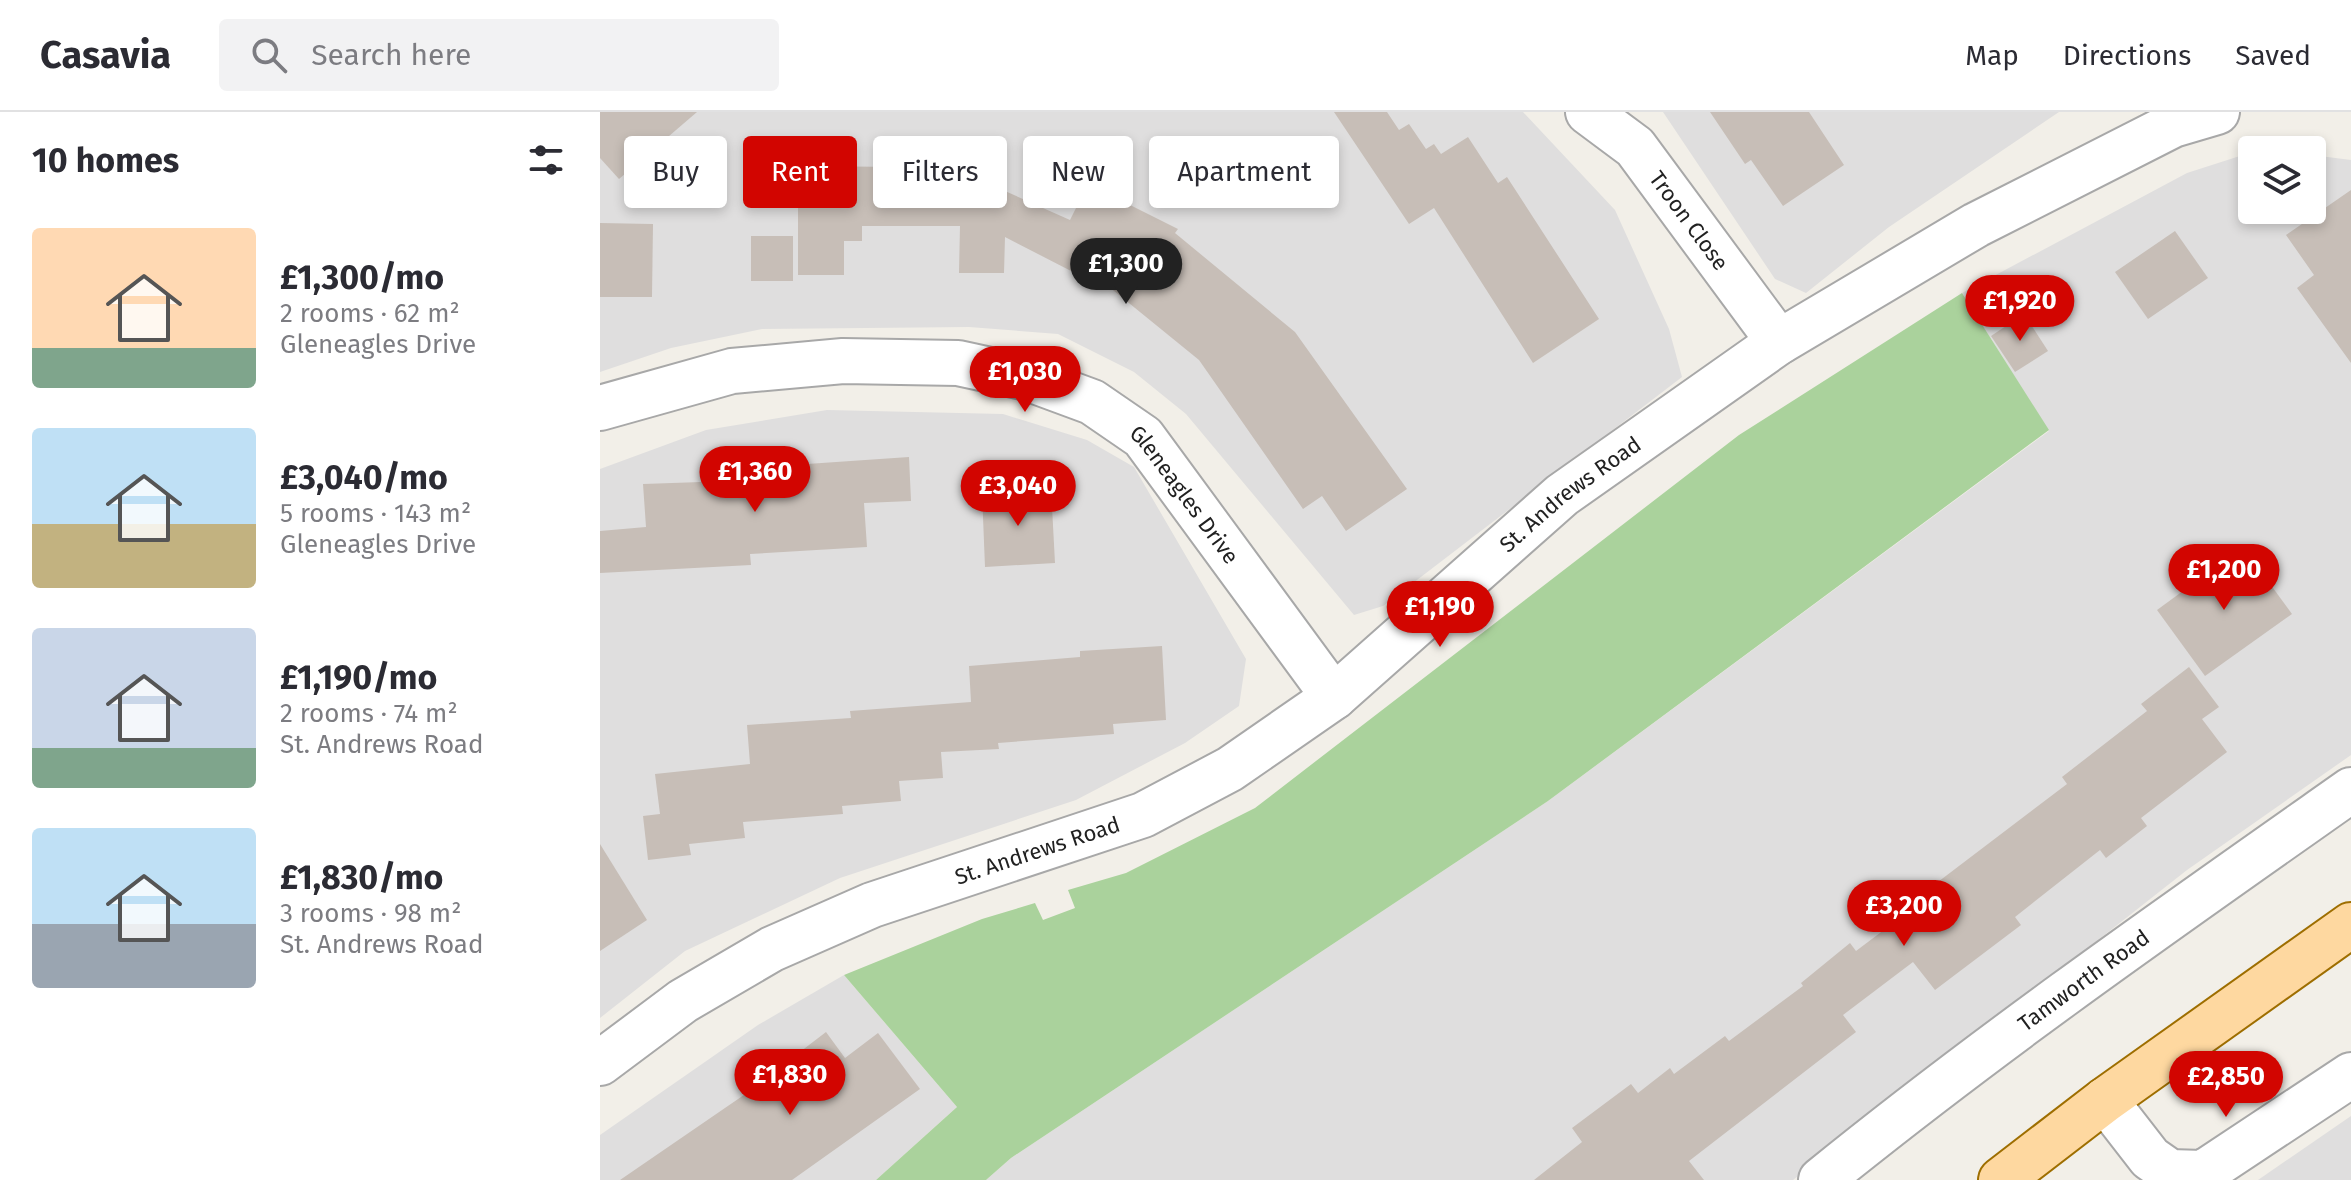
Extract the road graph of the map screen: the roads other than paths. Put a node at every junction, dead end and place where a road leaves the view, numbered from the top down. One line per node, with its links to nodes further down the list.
1 (1588, 112): 3 (street, Troon Close)
2 (2217, 112): 3 (street, St. Andrews Road)
3 (1779, 342): 5 (street, St. Andrews Road)
4 (600, 408): 5 (street, Gleneagles Drive)
5 (1334, 697): 8 (street, St. Andrews Road)
6 (2351, 790): 11 (street, Tamworth Road)
7 (2351, 925): 10 (main road)
8 (600, 1063)
9 (2351, 1075): 10 (street)
10 (2105, 1100): 12 (main road)
11 (1821, 1180)
12 (2001, 1180)

